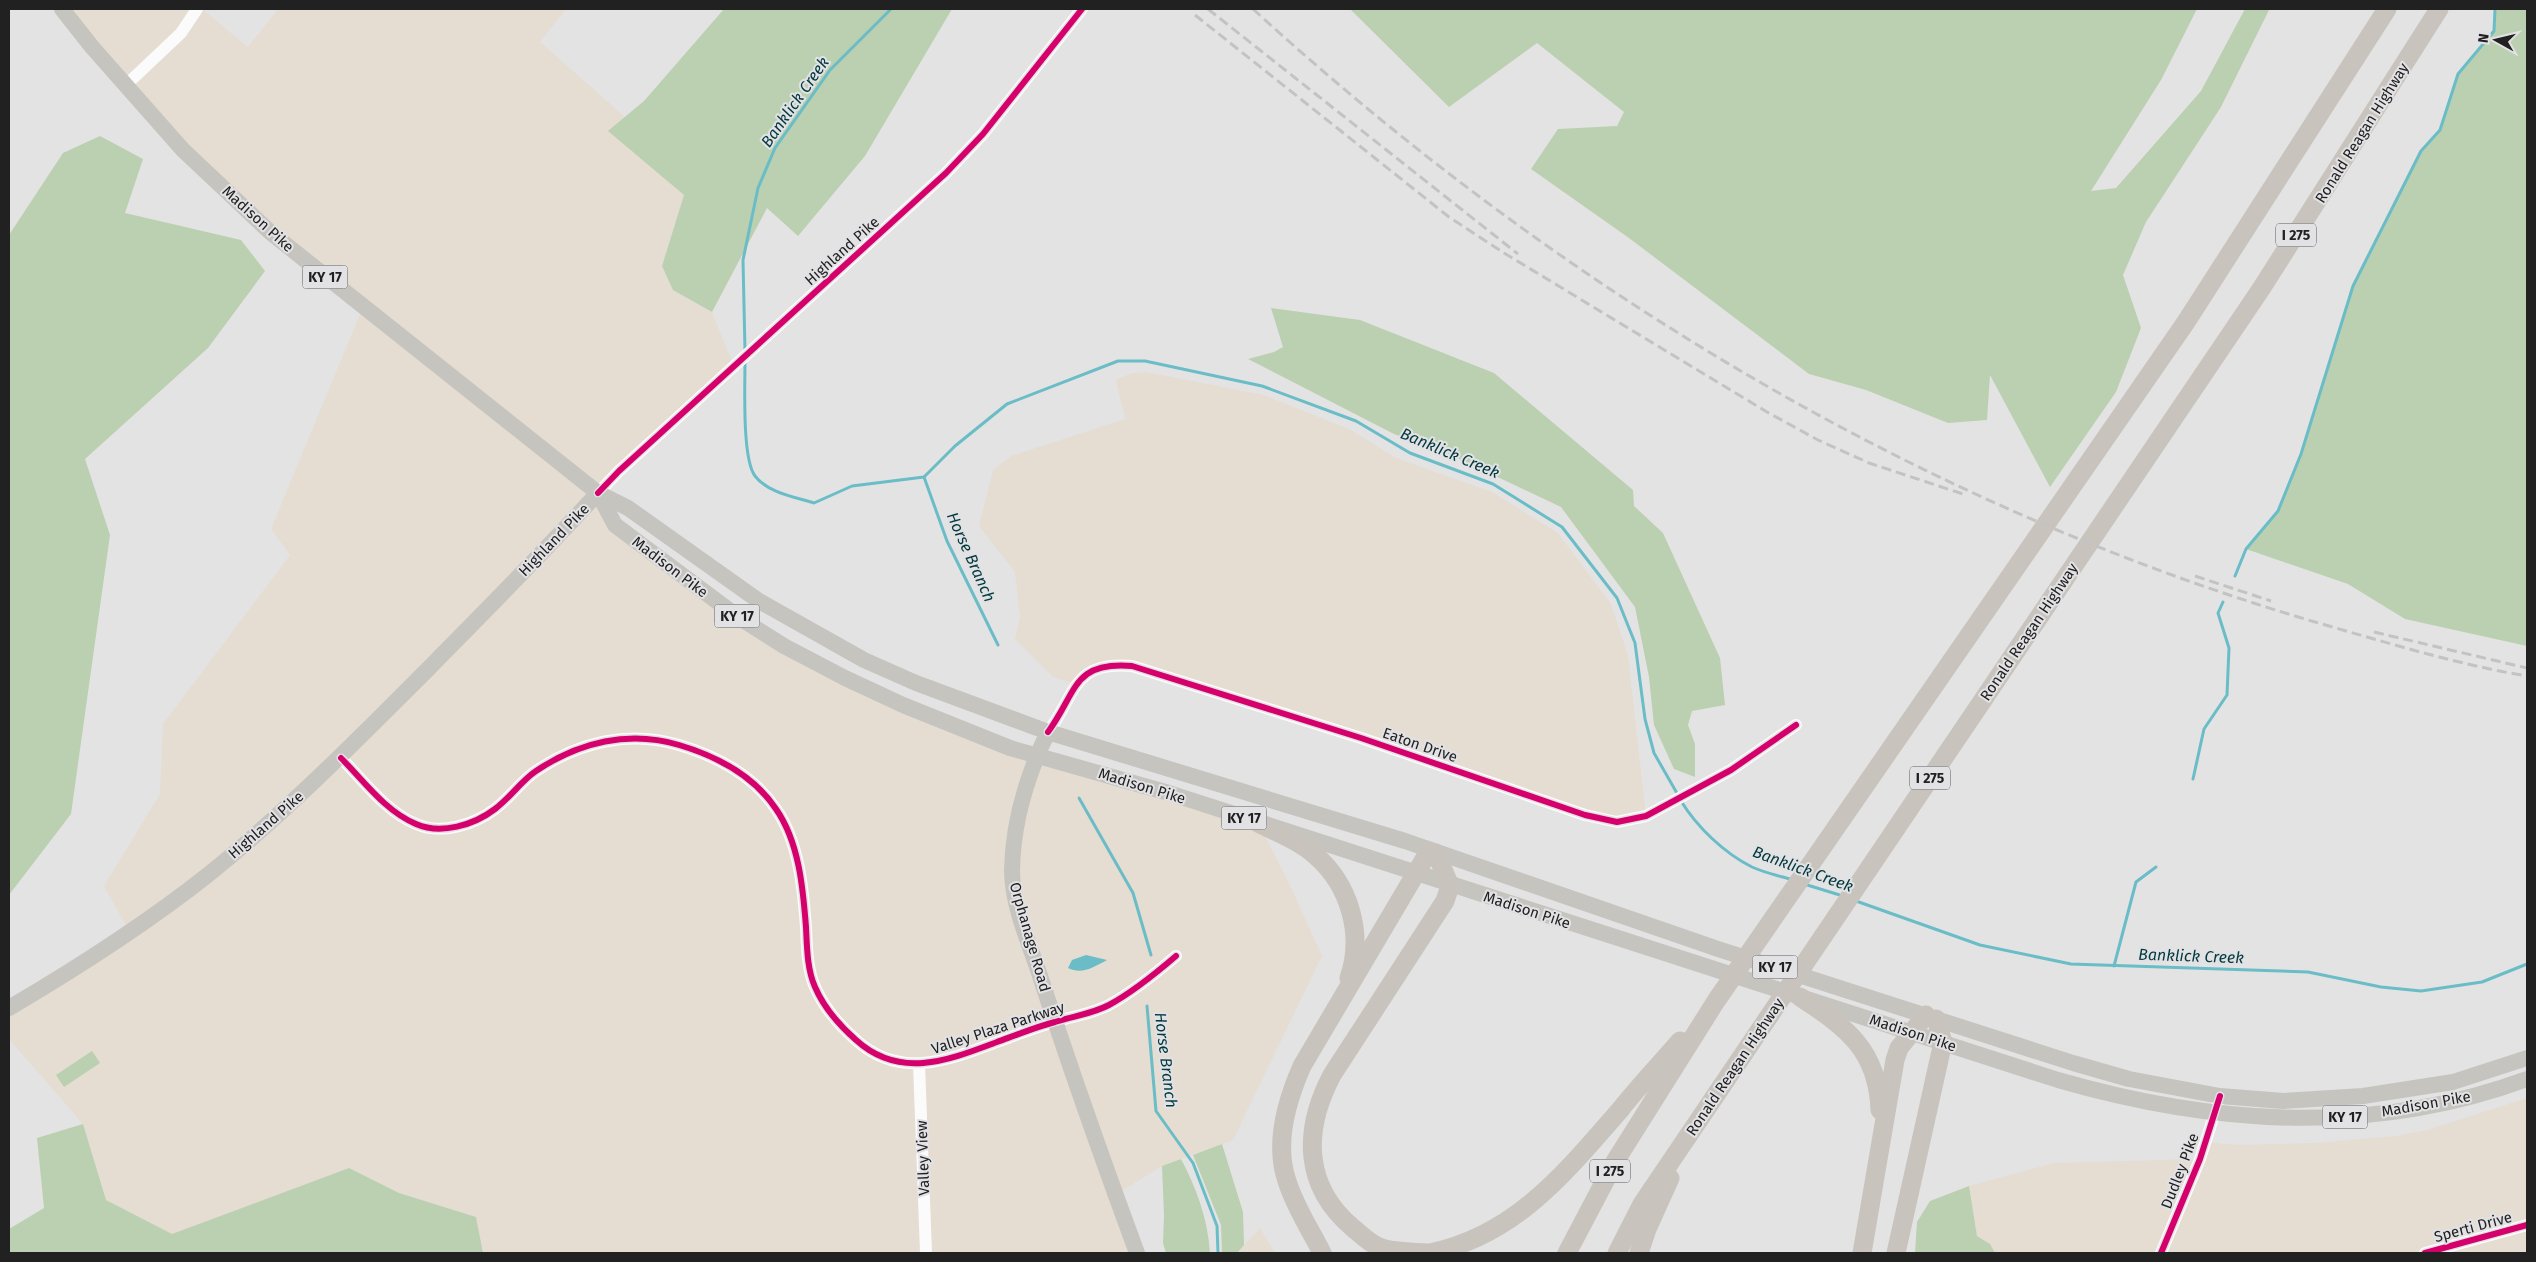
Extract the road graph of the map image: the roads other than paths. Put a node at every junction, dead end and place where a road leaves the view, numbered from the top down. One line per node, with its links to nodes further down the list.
1 (62, 9): 6 (main road, Madison Pike / KY 17)
2 (197, 9): 6 (street)
3 (1082, 9): 7 (street, Highland Pike)
4 (2387, 9): 19 (highway, I 275)
5 (2439, 9): 33 (highway, Ronald Reagan Highway / I 275)
6 (126, 85): 7 (main road, Madison Pike / KY 17)
7 (598, 493): 9 (main road, Madison Pike / KY 17); 10 (main road, Madison Pike / KY 17); 11 (main road, Highland Pike)
8 (1796, 725): 9 (street, Eaton Drive)
9 (1048, 732): 10 (main road, Orphanage Road); 13 (main road, Madison Pike / KY 17)
10 (1037, 755): 12 (main road, Madison Pike / KY 17); 22 (main road, Orphanage Road)
11 (341, 758): 20 (main road, Highland Pike); 27 (street, Valley Plaza Parkway)
12 (1258, 823): 14 (main road, Madison Pike / KY 17); 18 (highway)
13 (1432, 852): 14 (highway); 15 (highway); 21 (main road, Madison Pike / KY 17)
14 (1416, 872): 15 (main road, Madison Pike / KY 17); 18 (highway)
15 (1450, 886): 17 (main road, Madison Pike / KY 17); 38 (highway)
16 (1176, 956): 22 (street, Valley Plaza Parkway)
17 (1800, 996): 23 (main road, Madison Pike / KY 17); 32 (highway)
18 (1342, 999): 37 (highway)
19 (1716, 1001): 38 (highway); 39 (highway, I 275)
20 (9, 1008)
21 (1931, 1017): 23 (highway); 24 (highway); 29 (main road, Madison Pike / KY 17)
22 (1055, 1022): 27 (street, Valley Plaza Parkway); 36 (main road, Orphanage Road)
23 (1912, 1033): 24 (main road, Madison Pike / KY 17); 32 (highway)
24 (1943, 1042): 31 (main road, Madison Pike / KY 17); 43 (highway)
25 (2527, 1058): 29 (main road, Madison Pike / KY 17)
26 (2527, 1063): 30 (main road)
27 (919, 1064): 35 (street, Valley View)
28 (2527, 1079): 30 (main road, Madison Pike / KY 17)
29 (2220, 1096): 31 (street, Dudley Pike)
30 (2473, 1096): 31 (main road, Madison Pike / KY 17)
31 (2214, 1114): 44 (street, Dudley Pike)
32 (1881, 1139): 42 (highway)
33 (1686, 1140): 40 (highway, Ronald Reagan Highway / I 275); 41 (highway)
34 (2527, 1225): 45 (street, Sperti Drive)
35 (926, 1253)
36 (1137, 1253)
37 (1322, 1253)
38 (1429, 1253)
39 (1567, 1253)
40 (1617, 1253)
41 (1639, 1253)
42 (1862, 1253)
43 (1896, 1253)
44 (2161, 1253)
45 (2426, 1253)

